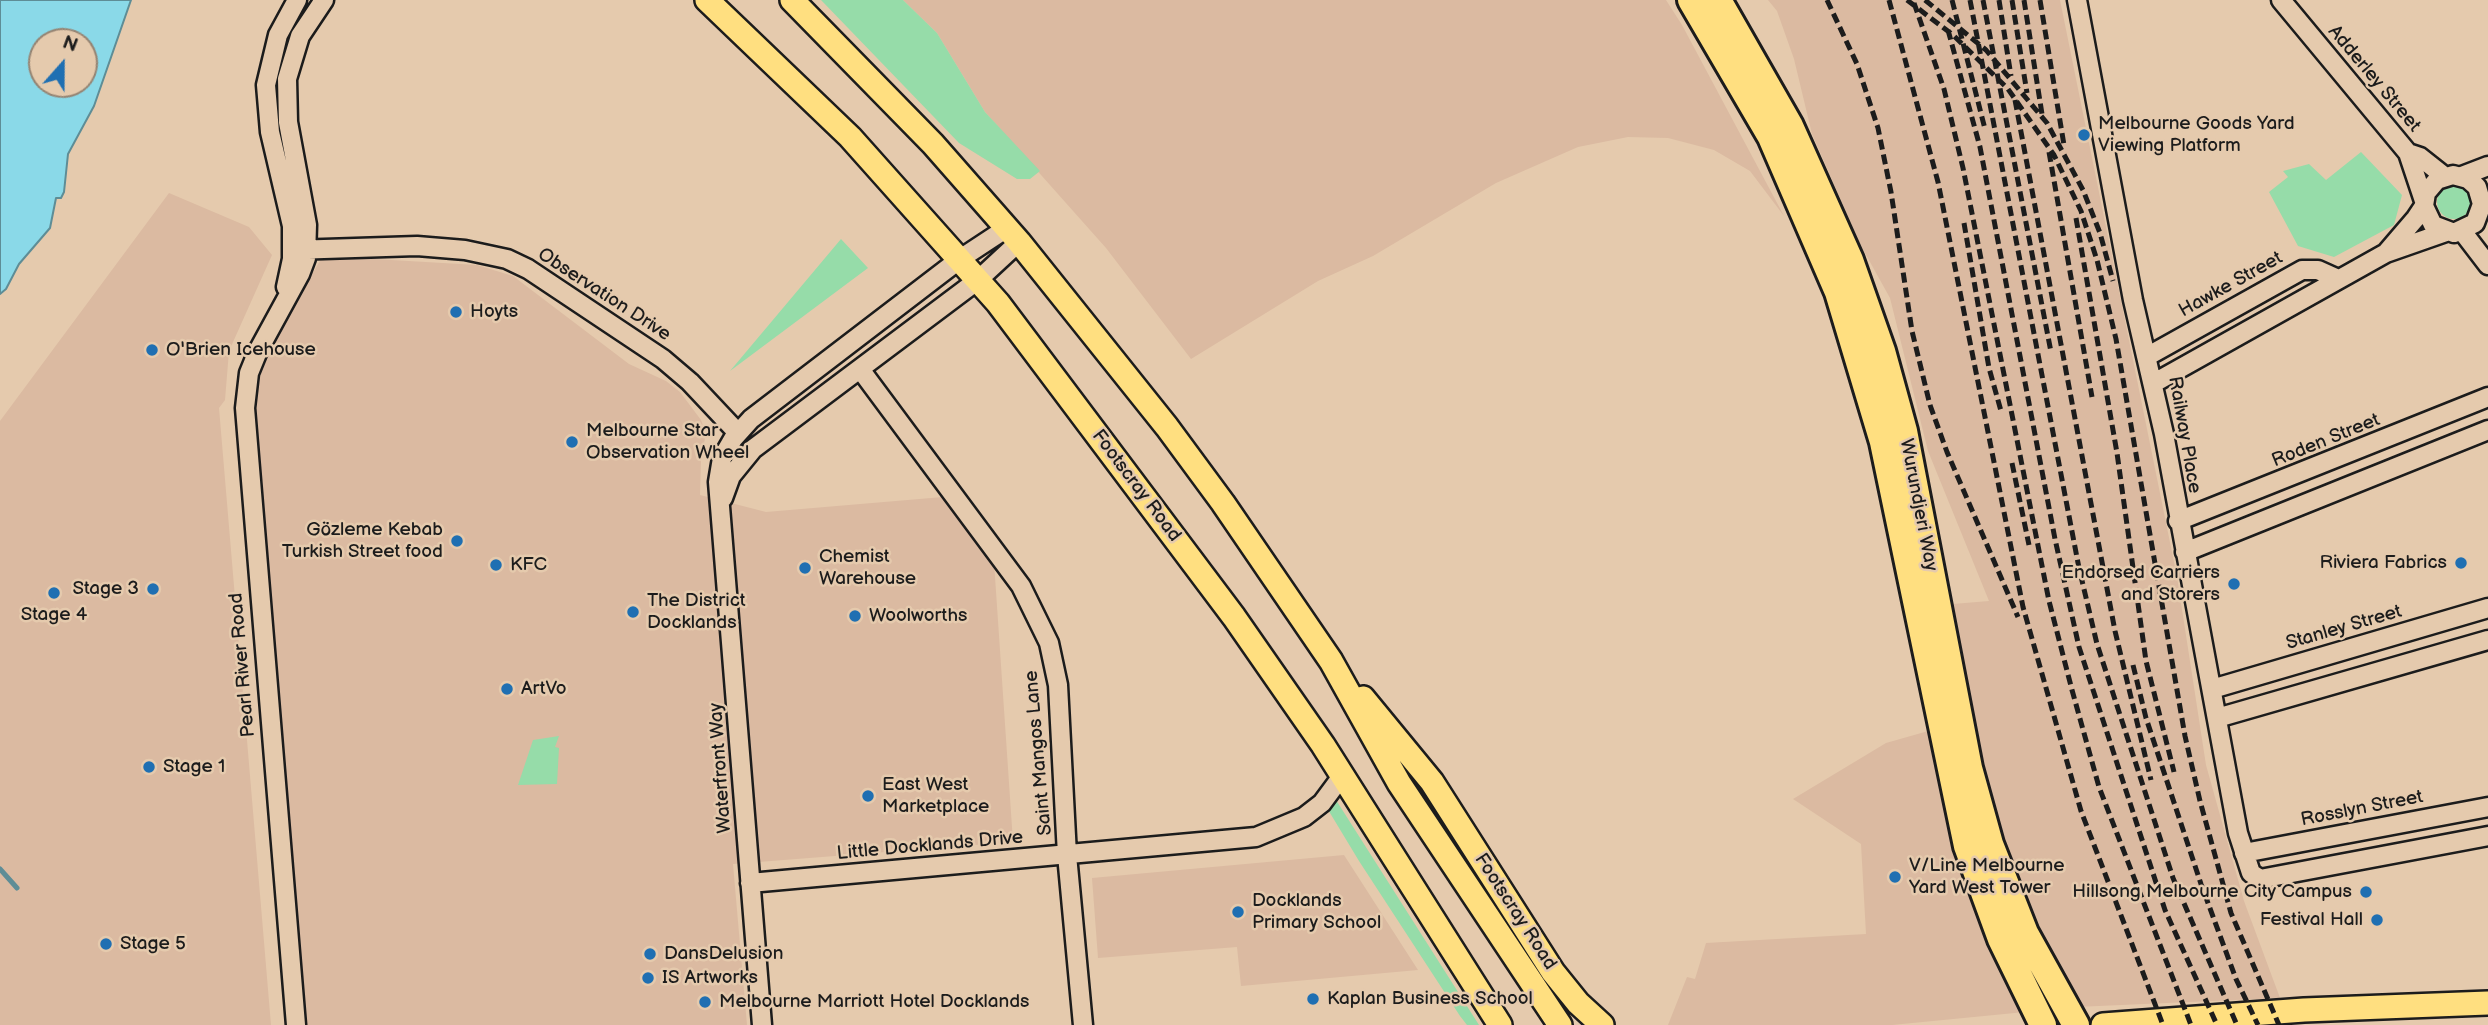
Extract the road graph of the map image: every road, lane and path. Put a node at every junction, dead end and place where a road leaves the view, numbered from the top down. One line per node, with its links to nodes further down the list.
1 (297, 0): 17 (street, Pearl River Road)
2 (324, 0): 17 (street, Pearl River Road)
3 (707, 0): 19 (main road, Footscray Road)
4 (792, 0): 16 (main road, Footscray Road)
5 (1692, 0): 50 (highway, Wurundjeri Way)
6 (1718, 0): 51 (highway, Wurundjeri Way)
7 (2077, 0): 23 (street, Railway Place)
8 (2281, 0): 9 (street, Adderley Street)
9 (2408, 153): 11 (street, Adderley Street); 12 (street, Adderley Street)
10 (2488, 166): 11 (street)
11 (2453, 176): 12 (street); 13 (street)
12 (2424, 203): 14 (street); 18 (street)
13 (2483, 207): 14 (street); 15 (street)
14 (2454, 232): 18 (street); 20 (street)
15 (2488, 233)
16 (1013, 235): 19 (street, Waterfront Way); 21 (street, Waterfront Way); 34 (main road, Footscray Road)
17 (300, 250): 28 (street, Observation Drive); 44 (street, Pearl River Road)
18 (2386, 253): 22 (street)
19 (960, 259): 21 (main road, Footscray Road); 28 (street, Waterfront Way)
20 (2488, 265)
21 (978, 279): 24 (street, Waterfront Way); 37 (main road, Footscray Road)
22 (2338, 279): 23 (street, Hawke Street); 25 (street)
23 (2148, 356): 25 (street, Railway Place)
24 (860, 369): 29 (street, Waterfront Way); 41 (street, Saint Mangos Lane)
25 (2154, 383): 30 (street, Railway Place)
26 (2488, 397): 30 (street, Roden Street)
27 (2488, 430): 31 (street)
28 (738, 433): 29 (street, Waterfront Way)
29 (721, 509): 42 (street, Waterfront Way)
30 (2178, 521): 31 (street, Railway Place)
31 (2185, 552): 35 (street, Railway Place)
32 (2488, 608): 35 (street, Stanley Street)
33 (2488, 640): 36 (street)
34 (1331, 661): 48 (main road, Footscray Road); 49 (main road, Footscray Road)
35 (2212, 689): 36 (street, Railway Place)
36 (2217, 718): 40 (street, Railway Place)
37 (1342, 776): 41 (street, Little Docklands Drive); 47 (main road, Footscray Road)
38 (2488, 807): 40 (street, Rosslyn Street)
39 (2488, 836): 40 (street, Railway Place)
40 (2244, 853)
41 (1067, 855): 42 (street, Little Docklands Drive); 46 (street, Saint Mangos Lane)
42 (750, 883): 45 (street, Waterfront Way)
43 (2488, 1003): 52 (main road)
44 (296, 1025)
45 (762, 1025)
46 (1083, 1025)
47 (1500, 1025)
48 (1560, 1025)
49 (1602, 1025)
50 (2043, 1025)
51 (2076, 1025)
52 (2103, 1025)

